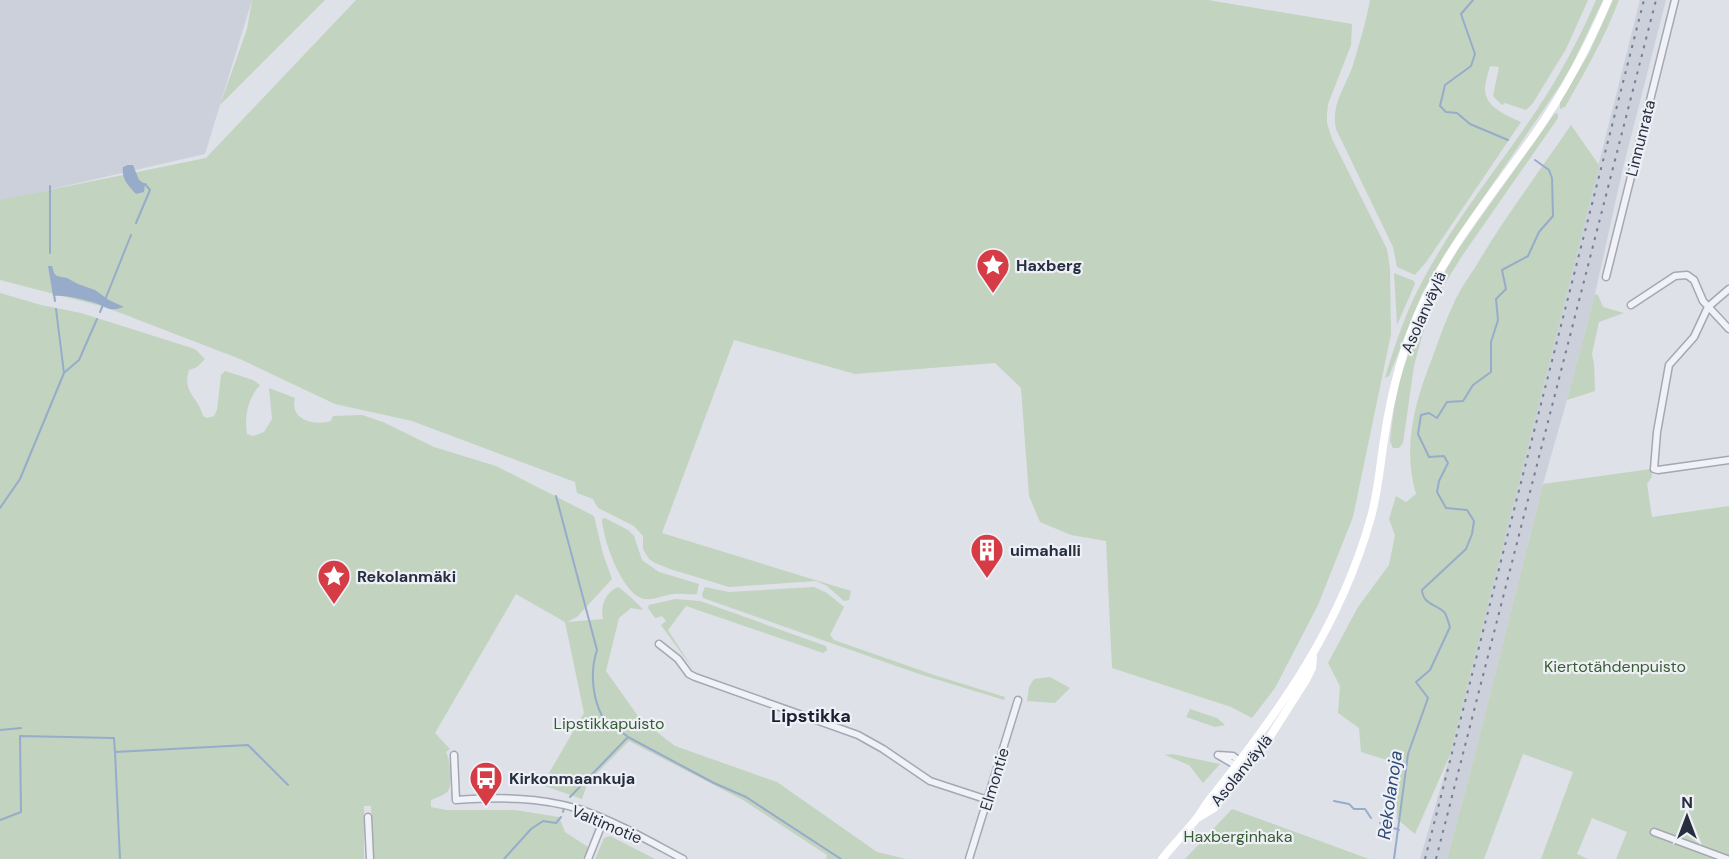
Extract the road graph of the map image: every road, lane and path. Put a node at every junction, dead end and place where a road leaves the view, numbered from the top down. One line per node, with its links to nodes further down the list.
1 (1608, 0): 10 (main road, Asolanväylä)
2 (1675, 0): 3 (street, Linnunrata)
3 (1606, 277)
4 (1729, 289): 6 (street)
5 (1630, 305): 6 (street)
6 (1708, 307): 7 (street); 8 (street)
7 (1729, 329)
8 (1729, 460)
9 (660, 644): 15 (street)
10 (1313, 656): 13 (main road, Asolanväylä); 14 (main road, Asolanväylä)
11 (1018, 700): 15 (street, Elmontie)
12 (453, 755): 18 (street, Valtimotie)
13 (1238, 763): 14 (street); 17 (main road, Asolanväylä)
14 (1247, 768): 17 (main road, Asolanväylä)
15 (988, 800): 23 (street, Elmontie)
16 (368, 816): 20 (street)
17 (1198, 817): 24 (main road, Asolanväylä)
18 (604, 819): 21 (street); 22 (street, Valtimotie)
19 (1654, 832): 25 (street)
20 (370, 859)
21 (588, 859)
22 (683, 859)
23 (969, 859)
24 (1162, 859)
25 (1727, 859)

